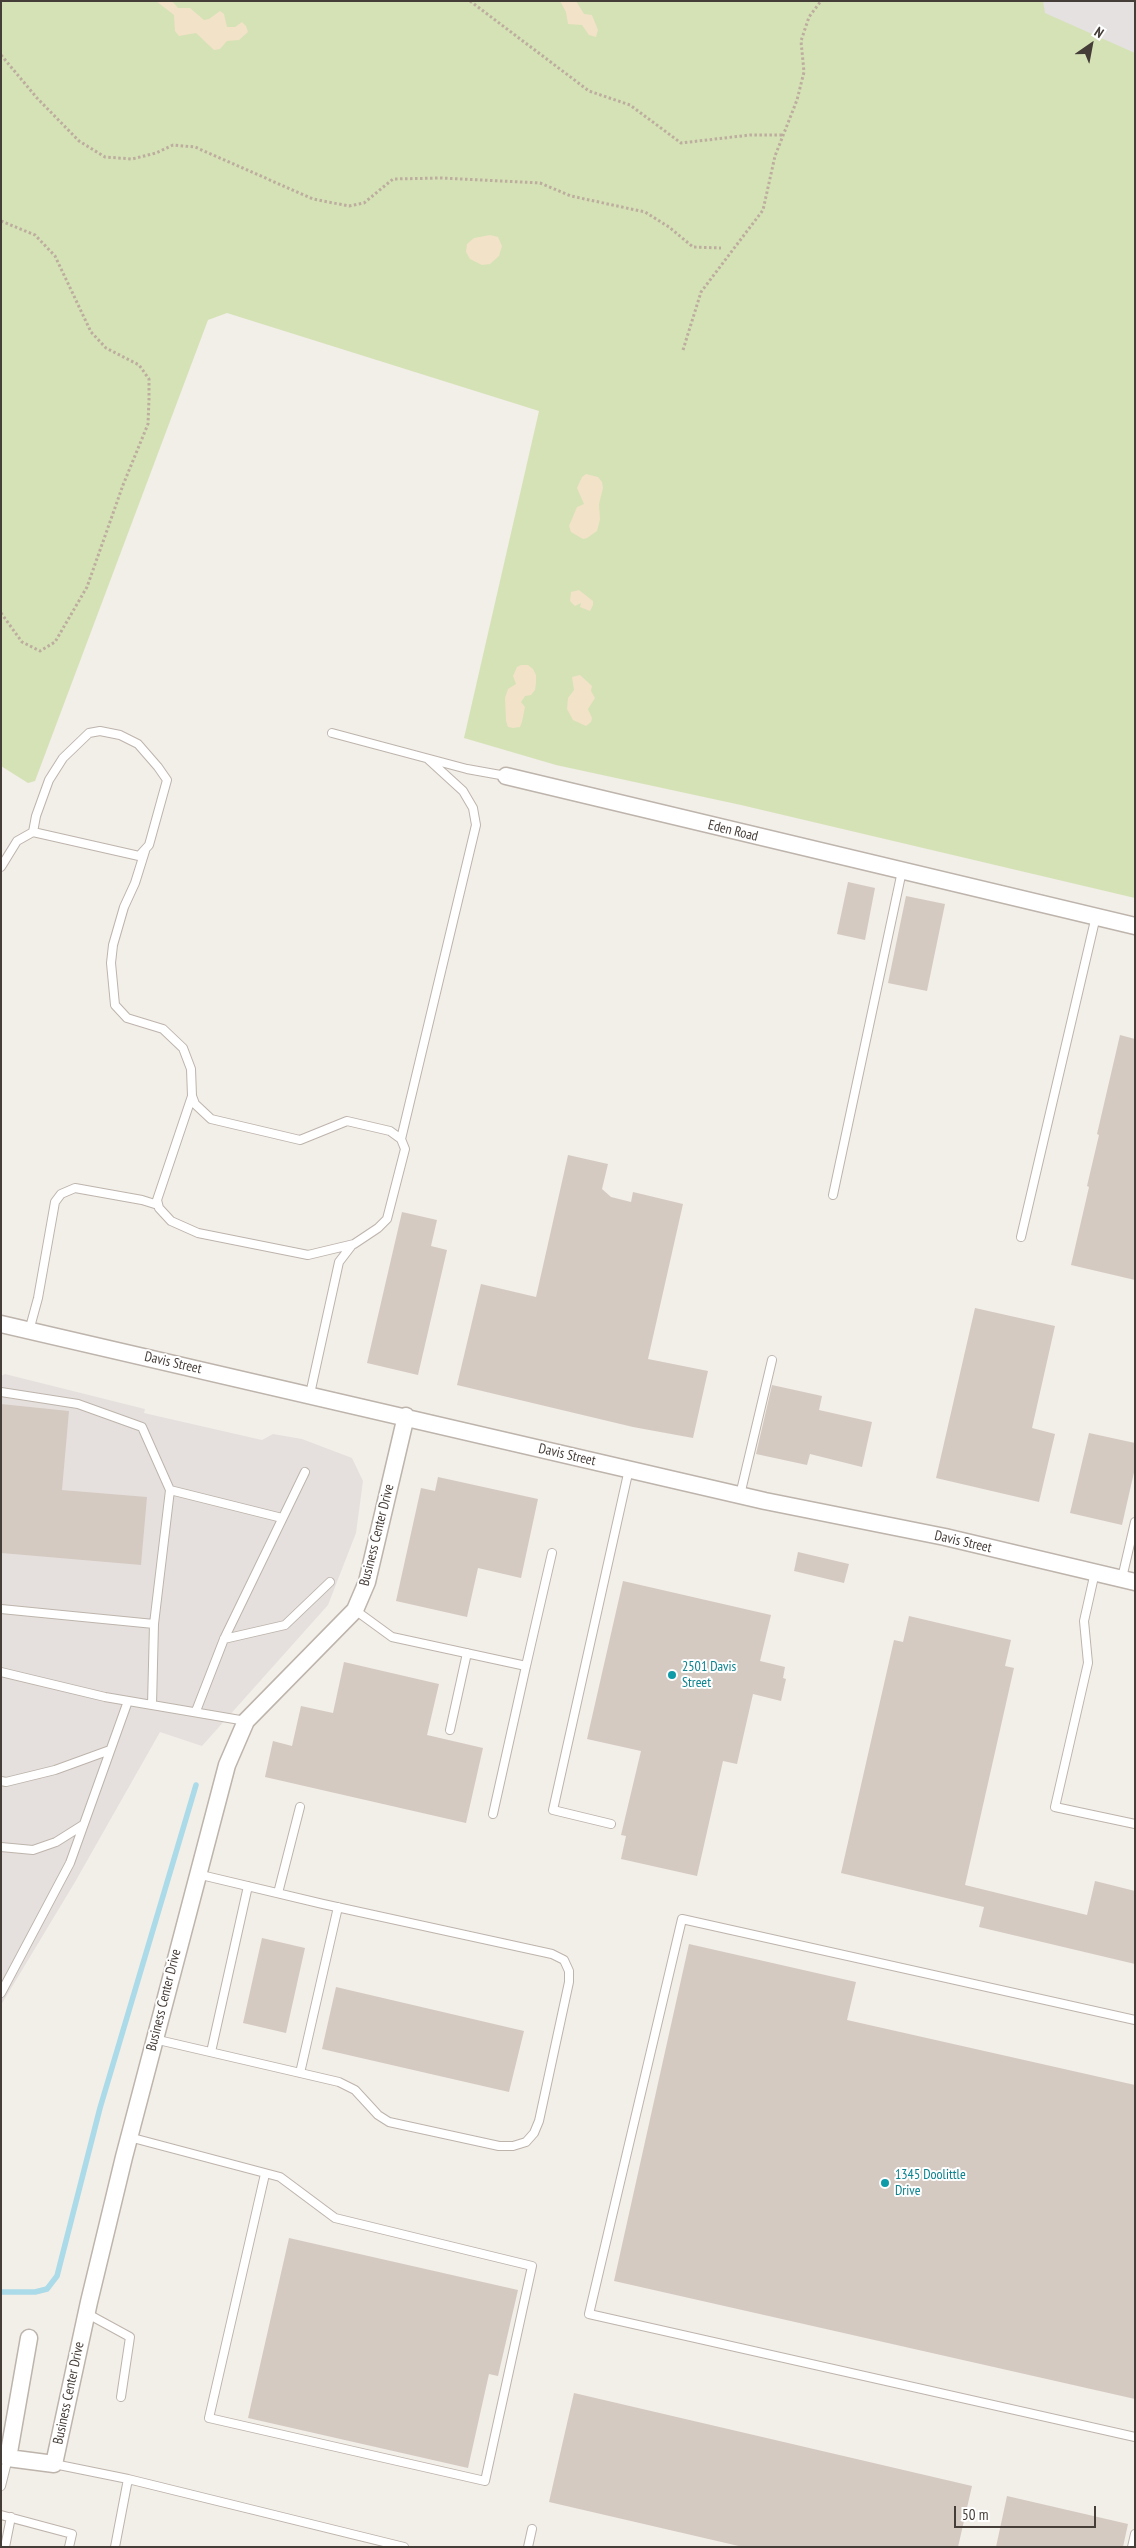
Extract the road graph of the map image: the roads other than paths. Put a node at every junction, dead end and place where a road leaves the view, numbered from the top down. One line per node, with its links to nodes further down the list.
1 (332, 733): 2 (lane, Eden Road)
2 (428, 758): 3 (lane, Eden Road); 11 (lane)
3 (506, 776): 7 (street, Eden Road)
4 (33, 832): 5 (lane); 5 (lane); 6 (lane)
5 (146, 851): 10 (lane)
6 (1, 867)
7 (902, 871): 8 (street, Eden Road); 12 (lane)
8 (1096, 916): 9 (street, Eden Road); 14 (lane)
9 (1135, 926)
10 (192, 1096): 11 (lane); 13 (lane)
11 (401, 1139): 15 (lane)
12 (833, 1196)
13 (158, 1205): 15 (lane); 17 (lane)
14 (1021, 1236)
15 (354, 1244): 20 (lane)
16 (1, 1324): 17 (street, Davis Street)
17 (29, 1331): 20 (street, Davis Street)
18 (772, 1360): 25 (lane)
19 (1, 1392): 24 (lane)
20 (310, 1394): 21 (street, Davis Street)
21 (406, 1416): 22 (street, Davis Street); 33 (street, Business Center Drive)
22 (629, 1470): 25 (street, Davis Street); 48 (lane)
23 (305, 1472): 26 (lane)
24 (170, 1490): 26 (lane); 34 (lane)
25 (740, 1495): 29 (street, Davis Street)
26 (282, 1518): 35 (lane)
27 (1135, 1522): 30 (lane)
28 (552, 1553): 37 (lane)
29 (1095, 1572): 30 (street, Davis Street); 49 (lane)
30 (1128, 1580)
31 (330, 1582): 35 (lane)
32 (1, 1609): 34 (lane)
33 (355, 1610): 36 (lane); 42 (street, Business Center Drive)
34 (154, 1624): 40 (lane)
35 (224, 1639): 41 (lane)
36 (467, 1653): 37 (lane); 43 (lane)
37 (526, 1666): 47 (lane)
38 (1, 1672): 39 (lane)
39 (128, 1701): 40 (lane); 44 (lane)
40 (152, 1705): 41 (lane)
41 (196, 1712): 42 (lane)
42 (246, 1721): 52 (street, Business Center Drive)
43 (450, 1730)
44 (110, 1750): 45 (lane); 50 (lane)
45 (1, 1781)
46 (300, 1807): 54 (lane)
47 (493, 1814)
48 (611, 1824)
49 (1135, 1824)
50 (83, 1825): 51 (lane); 56 (lane)
51 (1, 1847)
52 (196, 1874): 53 (lane); 58 (street, Business Center Drive)
53 (248, 1886): 54 (lane); 59 (lane)
54 (278, 1894): 55 (lane)
55 (338, 1907): 60 (lane); 60 (lane)
56 (1, 1993)
57 (1135, 2020): 66 (lane)
58 (154, 2039): 59 (lane); 61 (street, Business Center Drive)
59 (211, 2052): 60 (lane)
60 (300, 2073)
61 (129, 2137): 62 (lane); 63 (street, Business Center Drive)
62 (265, 2174): 62 (lane)
63 (86, 2313): 65 (lane); 68 (street, Business Center Drive)
64 (29, 2338): 67 (street)
65 (121, 2397)
66 (1135, 2437)
67 (8, 2458): 68 (street, Business Center Drive); 70 (lane)
68 (54, 2464): 69 (lane)
69 (128, 2479): 77 (lane); 78 (lane)
70 (1, 2486)
71 (1, 2515): 72 (lane)
72 (11, 2517): 75 (lane); 76 (lane)
73 (532, 2529): 79 (lane)
74 (1135, 2534): 80 (lane)
75 (5, 2547)
76 (69, 2547)
77 (115, 2547)
78 (404, 2547)
79 (528, 2547)
80 (1132, 2547)

